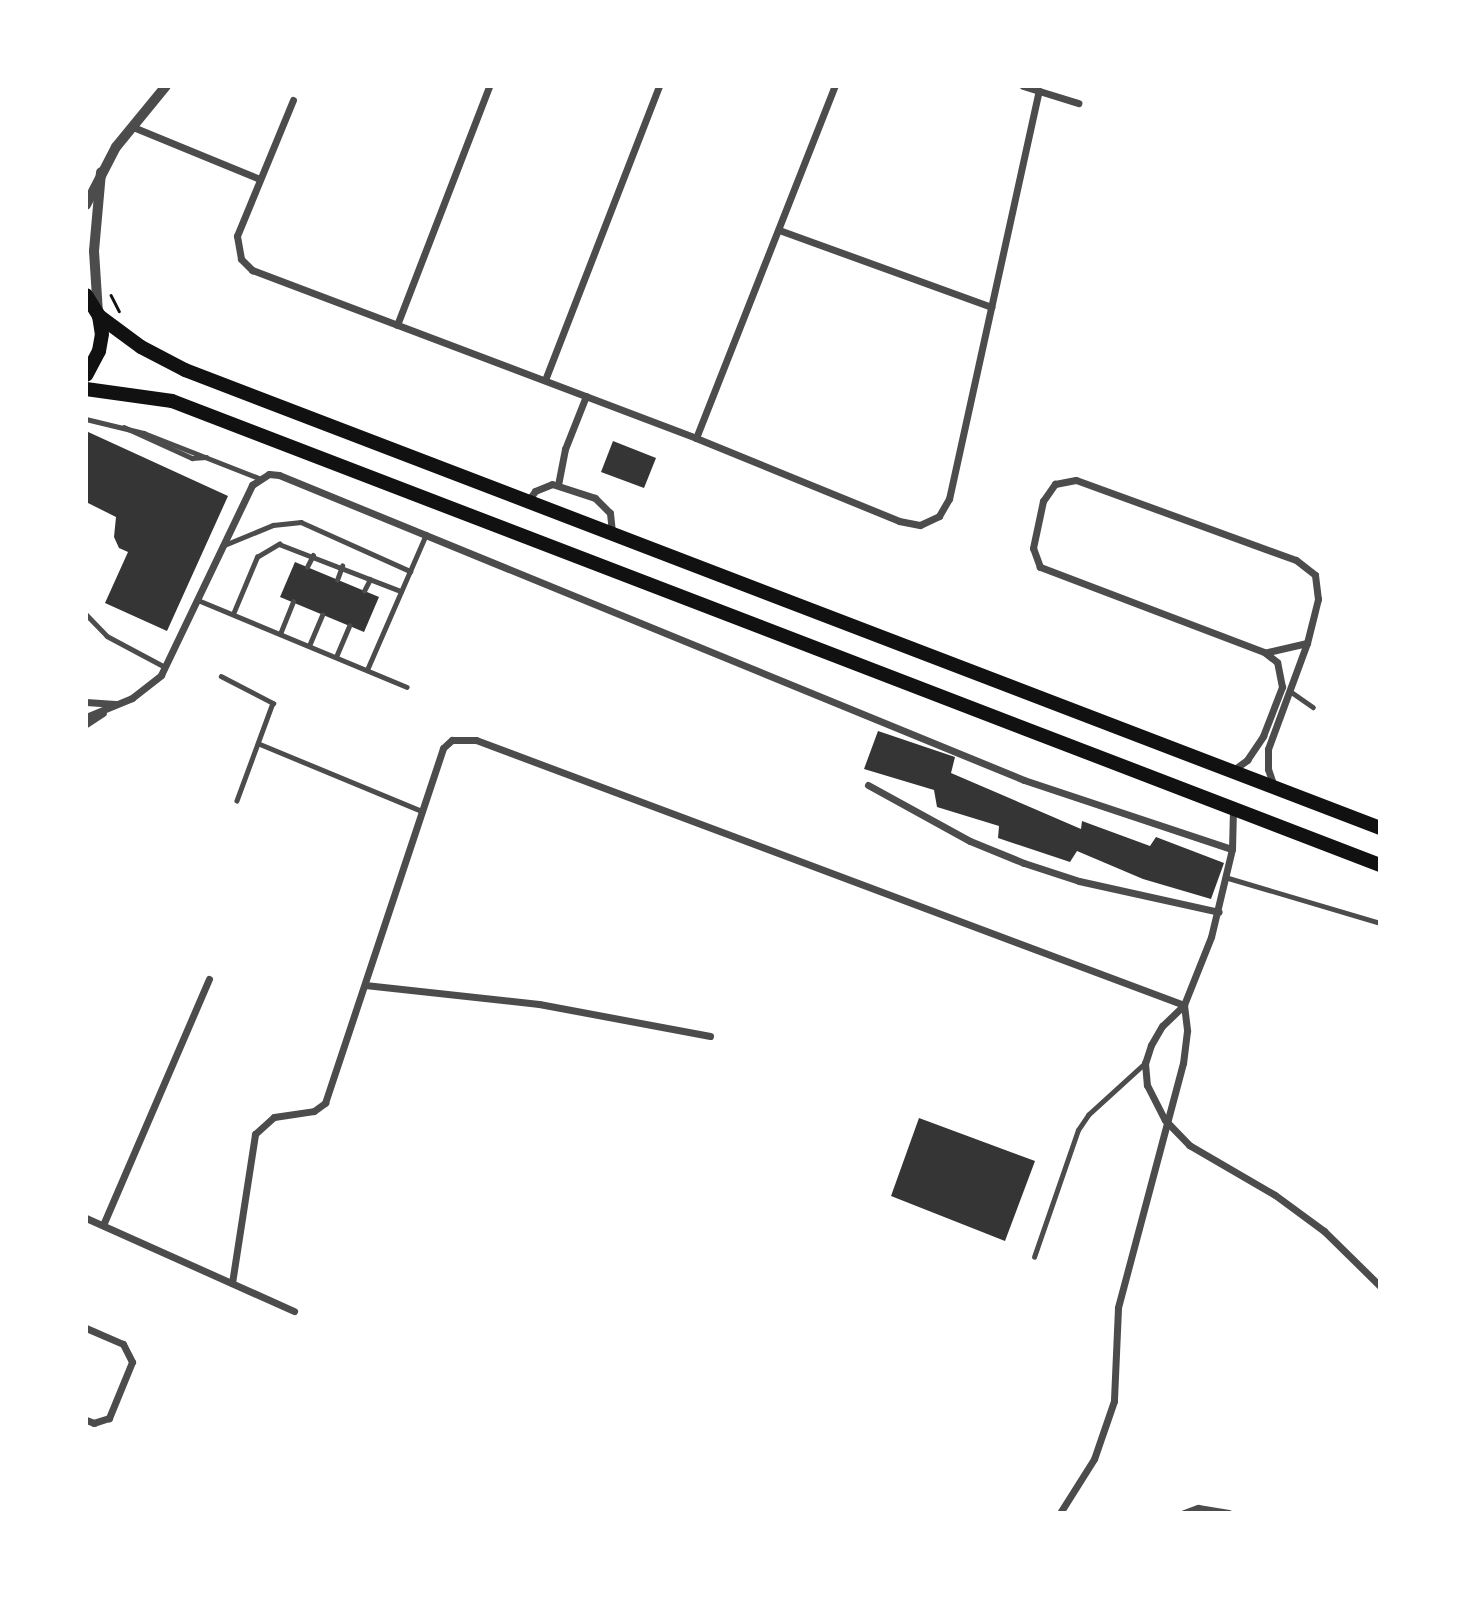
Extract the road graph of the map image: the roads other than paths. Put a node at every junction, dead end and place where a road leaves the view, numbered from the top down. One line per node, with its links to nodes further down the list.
1 (166, 86): 9 (street)
2 (489, 86): 17 (street)
3 (659, 86): 19 (street)
4 (835, 86): 13 (street)
5 (1023, 86): 6 (street)
6 (1039, 91): 8 (street); 15 (street)
7 (293, 100): 11 (street)
8 (1079, 103)
9 (133, 127): 10 (street); 11 (street)
10 (102, 172): 12 (street); 16 (street)
11 (260, 179): 17 (street)
12 (86, 205)
13 (779, 230): 15 (street); 23 (street)
14 (86, 295): 16 (main road)
15 (992, 307): 23 (street)
16 (99, 316): 18 (main road); 26 (main road)
17 (397, 325): 19 (street)
18 (86, 375)
19 (545, 380): 21 (street)
20 (86, 389): 64 (main road)
21 (586, 396): 23 (street); 25 (street)
22 (86, 419): 24 (lane)
23 (696, 438)
24 (259, 478): 27 (street); 29 (street)
25 (558, 485): 26 (street); 28 (street)
26 (528, 501): 28 (main road)
27 (426, 534): 33 (lane); 67 (street)
28 (612, 534): 60 (main road)
29 (222, 546): 33 (lane); 38 (street)
30 (313, 555): 31 (lane); 32 (lane); 41 (lane)
31 (342, 566): 34 (lane); 35 (lane)
32 (307, 567)
33 (410, 571): 37 (lane)
34 (370, 579): 36 (lane); 37 (lane)
35 (337, 580)
36 (364, 591)
37 (401, 591): 50 (lane)
38 (198, 600): 41 (lane); 49 (street)
39 (293, 602): 44 (lane)
40 (86, 614): 49 (lane)
41 (233, 614): 44 (lane)
42 (323, 615): 46 (lane)
43 (349, 626): 48 (lane)
44 (280, 634): 46 (lane)
45 (1307, 643): 47 (street); 47 (street); 53 (street)
46 (309, 646): 48 (lane)
47 (1264, 652): 60 (street)
48 (336, 657): 50 (lane)
49 (166, 668): 55 (street)
50 (367, 670): 52 (lane)
51 (221, 676): 59 (lane)
52 (407, 687)
53 (1290, 691): 56 (lane); 62 (street)
54 (86, 702): 55 (street)
55 (119, 704): 57 (street); 58 (street)
56 (1313, 707)
57 (86, 717)
58 (86, 724)
59 (260, 744): 63 (lane); 65 (lane)
60 (1232, 772): 62 (main road)
61 (868, 785): 70 (street)
62 (1276, 788): 66 (main road)
63 (237, 801)
64 (1233, 809): 67 (street); 68 (main road)
65 (422, 811): 73 (street); 74 (street)
66 (1380, 828)
67 (1232, 849): 69 (street)
68 (1380, 865)
69 (1225, 877): 70 (street); 71 (lane)
70 (1219, 912): 74 (street)
71 (1380, 923)
72 (209, 979): 79 (street)
73 (365, 985): 75 (street); 81 (street)
74 (1184, 1005): 76 (street); 77 (street)
75 (710, 1036)
76 (1145, 1063): 77 (street); 80 (lane)
77 (1165, 1120): 82 (street); 86 (street)
78 (86, 1218): 79 (street)
79 (103, 1225): 81 (street)
80 (1034, 1257)
81 (232, 1283): 83 (street)
82 (1380, 1286)
83 (294, 1311)
84 (86, 1328): 85 (street)
85 (86, 1420)
86 (1060, 1513)
87 (1184, 1513): 88 (street)
88 (1229, 1513)

